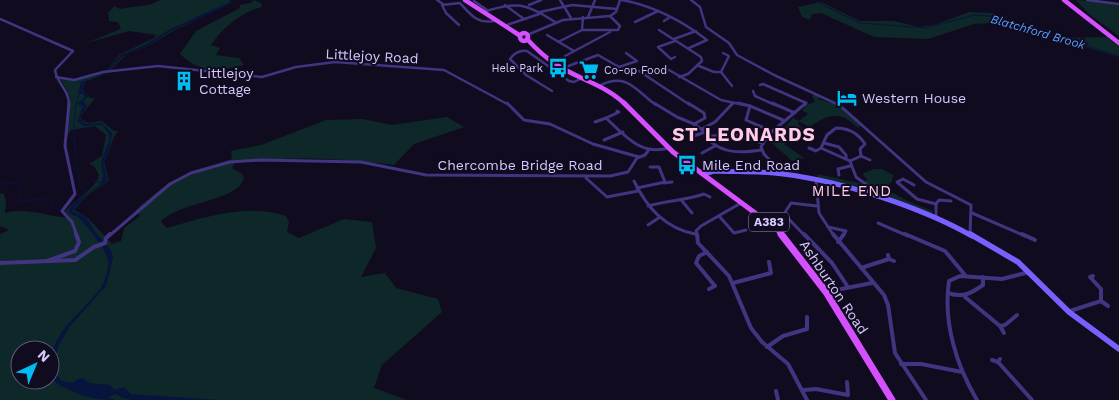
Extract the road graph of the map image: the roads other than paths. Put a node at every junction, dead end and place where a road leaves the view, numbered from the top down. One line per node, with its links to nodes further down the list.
1 (437, 0): 12 (street)
2 (453, 0): 12 (street); 30 (street)
3 (465, 0): 22 (main road, Ashburton Road / A383)
4 (541, 0): 15 (street)
5 (560, 0): 16 (street)
6 (595, 0): 17 (street)
7 (691, 0): 114 (street)
8 (1064, 0): 44 (main road)
9 (1087, 0): 13 (street)
10 (474, 1): 19 (street)
11 (513, 1): 14 (street); 15 (street)
12 (443, 4): 35 (street)
13 (1119, 4)
14 (505, 5): 19 (street); 29 (street)
15 (529, 5): 21 (street)
16 (564, 6): 17 (street); 21 (street); 26 (street)
17 (592, 7): 18 (street); 24 (street)
18 (617, 9): 20 (street); 23 (street)
19 (488, 10): 22 (street)
20 (658, 11): 25 (street); 33 (street)
21 (541, 12): 29 (street); 32 (street)
22 (482, 13): 30 (main road, Ashburton Road / A383)
23 (610, 16): 24 (street); 39 (street)
24 (588, 17): 27 (street)
25 (671, 17): 31 (street); 38 (street)
26 (571, 18): 27 (street); 32 (street)
27 (583, 18): 36 (street)
28 (0, 19): 56 (street)
29 (525, 19): 34 (street)
30 (494, 21): 41 (main road, Ashburton Road / A383)
31 (664, 21)
32 (554, 22): 41 (street)
33 (634, 22)
34 (507, 25)
35 (459, 26)
36 (582, 30): 39 (street); 43 (street)
37 (659, 30): 42 (street)
38 (696, 31): 42 (street); 45 (street)
39 (610, 32): 46 (street)
40 (547, 36): 43 (street)
41 (527, 37): 52 (main road, Ashburton Road / A383)
42 (674, 40): 45 (street); 50 (street)
43 (558, 42): 46 (street)
44 (1119, 43)
45 (689, 48): 51 (street)
46 (574, 51): 49 (street)
47 (626, 53): 52 (street)
48 (723, 54): 54 (street)
49 (565, 56)
50 (675, 58)
51 (699, 66): 54 (street); 58 (street)
52 (562, 68): 57 (main road, Ashburton Road / A383)
53 (639, 71): 55 (street)
54 (721, 72): 61 (street)
55 (649, 76): 58 (street); 71 (street)
56 (56, 77): 89 (street, Littlejoy Road); 130 (street)
57 (582, 78): 60 (main road, Ashburton Road / A383); 62 (street)
58 (679, 78): 64 (street)
59 (763, 84): 67 (street)
60 (601, 85): 71 (street); 82 (main road, Ashburton Road / A383)
61 (732, 86)
62 (552, 91)
63 (753, 92): 67 (street)
64 (733, 103): 65 (street); 72 (street)
65 (750, 106): 69 (street); 75 (street)
66 (617, 111): 68 (street)
67 (795, 113): 69 (street)
68 (606, 118): 70 (street); 73 (street)
69 (783, 120): 75 (street)
70 (596, 122)
71 (694, 124): 72 (street)
72 (701, 129): 74 (street)
73 (623, 132): 78 (street); 86 (street)
74 (705, 132): 76 (street); 77 (street)
75 (773, 132): 79 (street)
76 (711, 136): 79 (street); 81 (street)
77 (691, 137)
78 (604, 140)
79 (762, 143): 85 (street)
80 (824, 143): 84 (street); 88 (street); 90 (street)
81 (715, 146): 85 (street); 87 (street)
82 (669, 148): 86 (street); 96 (main road, Ashburton Road / A383)
83 (809, 148): 84 (street)
84 (821, 148): 90 (street)
85 (761, 150): 95 (street)
86 (648, 151): 89 (street, Chercombe Bridge Road)
87 (702, 153)
88 (861, 156): 91 (street); 92 (street)
89 (639, 157): 130 (street, Chercombe Bridge Road)
90 (846, 159): 92 (street)
91 (870, 160)
92 (850, 161): 93 (street)
93 (850, 166): 97 (street); 105 (street)
94 (650, 167): 102 (street)
95 (782, 173)
96 (704, 174): 99 (street); 109 (main road, Ashburton Road / A383)
97 (838, 175)
98 (586, 178): 104 (street)
99 (816, 180): 105 (street); 112 (street)
100 (634, 181): 104 (street)
101 (672, 182): 102 (street)
102 (664, 183): 104 (street)
103 (914, 185): 110 (street)
104 (638, 189): 111 (street)
105 (866, 192): 118 (street)
106 (710, 198): 107 (street)
107 (682, 201): 111 (street); 113 (street)
108 (951, 201): 110 (street)
109 (742, 202): 116 (street); 119 (main road, Ashburton Road / A383)
110 (936, 204): 118 (street)
111 (648, 206): 117 (street)
112 (817, 206): 115 (street); 122 (street)
113 (692, 213)
114 (972, 213): 125 (street); 126 (street)
115 (785, 215): 119 (street); 140 (street)
116 (718, 216): 123 (street); 124 (street)
117 (660, 217): 121 (street); 124 (street)
118 (936, 217): 125 (street)
119 (768, 222): 142 (main road, Ashburton Road / A383)
120 (877, 222): 135 (street)
121 (648, 225)
122 (828, 227): 127 (street); 127 (street)
123 (746, 230)
124 (695, 234): 128 (street)
125 (970, 234): 134 (street)
126 (1035, 240)
127 (838, 242): 133 (street)
128 (707, 252): 138 (street); 141 (street)
129 (894, 261): 133 (street)
130 (40, 262): 132 (street)
131 (769, 262): 138 (street)
132 (0, 263)
133 (861, 268): 139 (street)
134 (1030, 272): 137 (street); 147 (street)
135 (965, 275): 137 (street); 143 (street)
136 (1093, 276): 145 (street)
137 (983, 277): 144 (street)
138 (733, 283): 152 (street)
139 (872, 283): 140 (street); 155 (street)
140 (848, 287): 142 (street)
141 (708, 289)
142 (826, 292): 162 (main road, Ashburton Road / A383)
143 (948, 293): 144 (street); 156 (street)
144 (965, 297): 150 (street)
145 (1101, 301): 146 (street); 147 (street)
146 (1108, 306)
147 (1069, 312): 153 (street)
148 (1017, 315): 150 (street)
149 (807, 316): 152 (street)
150 (1000, 326): 151 (street)
151 (1004, 333)
152 (767, 347): 158 (street)
153 (1119, 349)
154 (992, 360): 165 (street)
155 (901, 364): 156 (street); 163 (street)
156 (962, 372): 164 (street)
157 (847, 382): 158 (street)
158 (804, 390): 161 (street)
159 (776, 391): 160 (street)
160 (778, 400)
161 (807, 400)
162 (892, 400)
163 (926, 400)
164 (977, 400)
165 (1032, 400)

